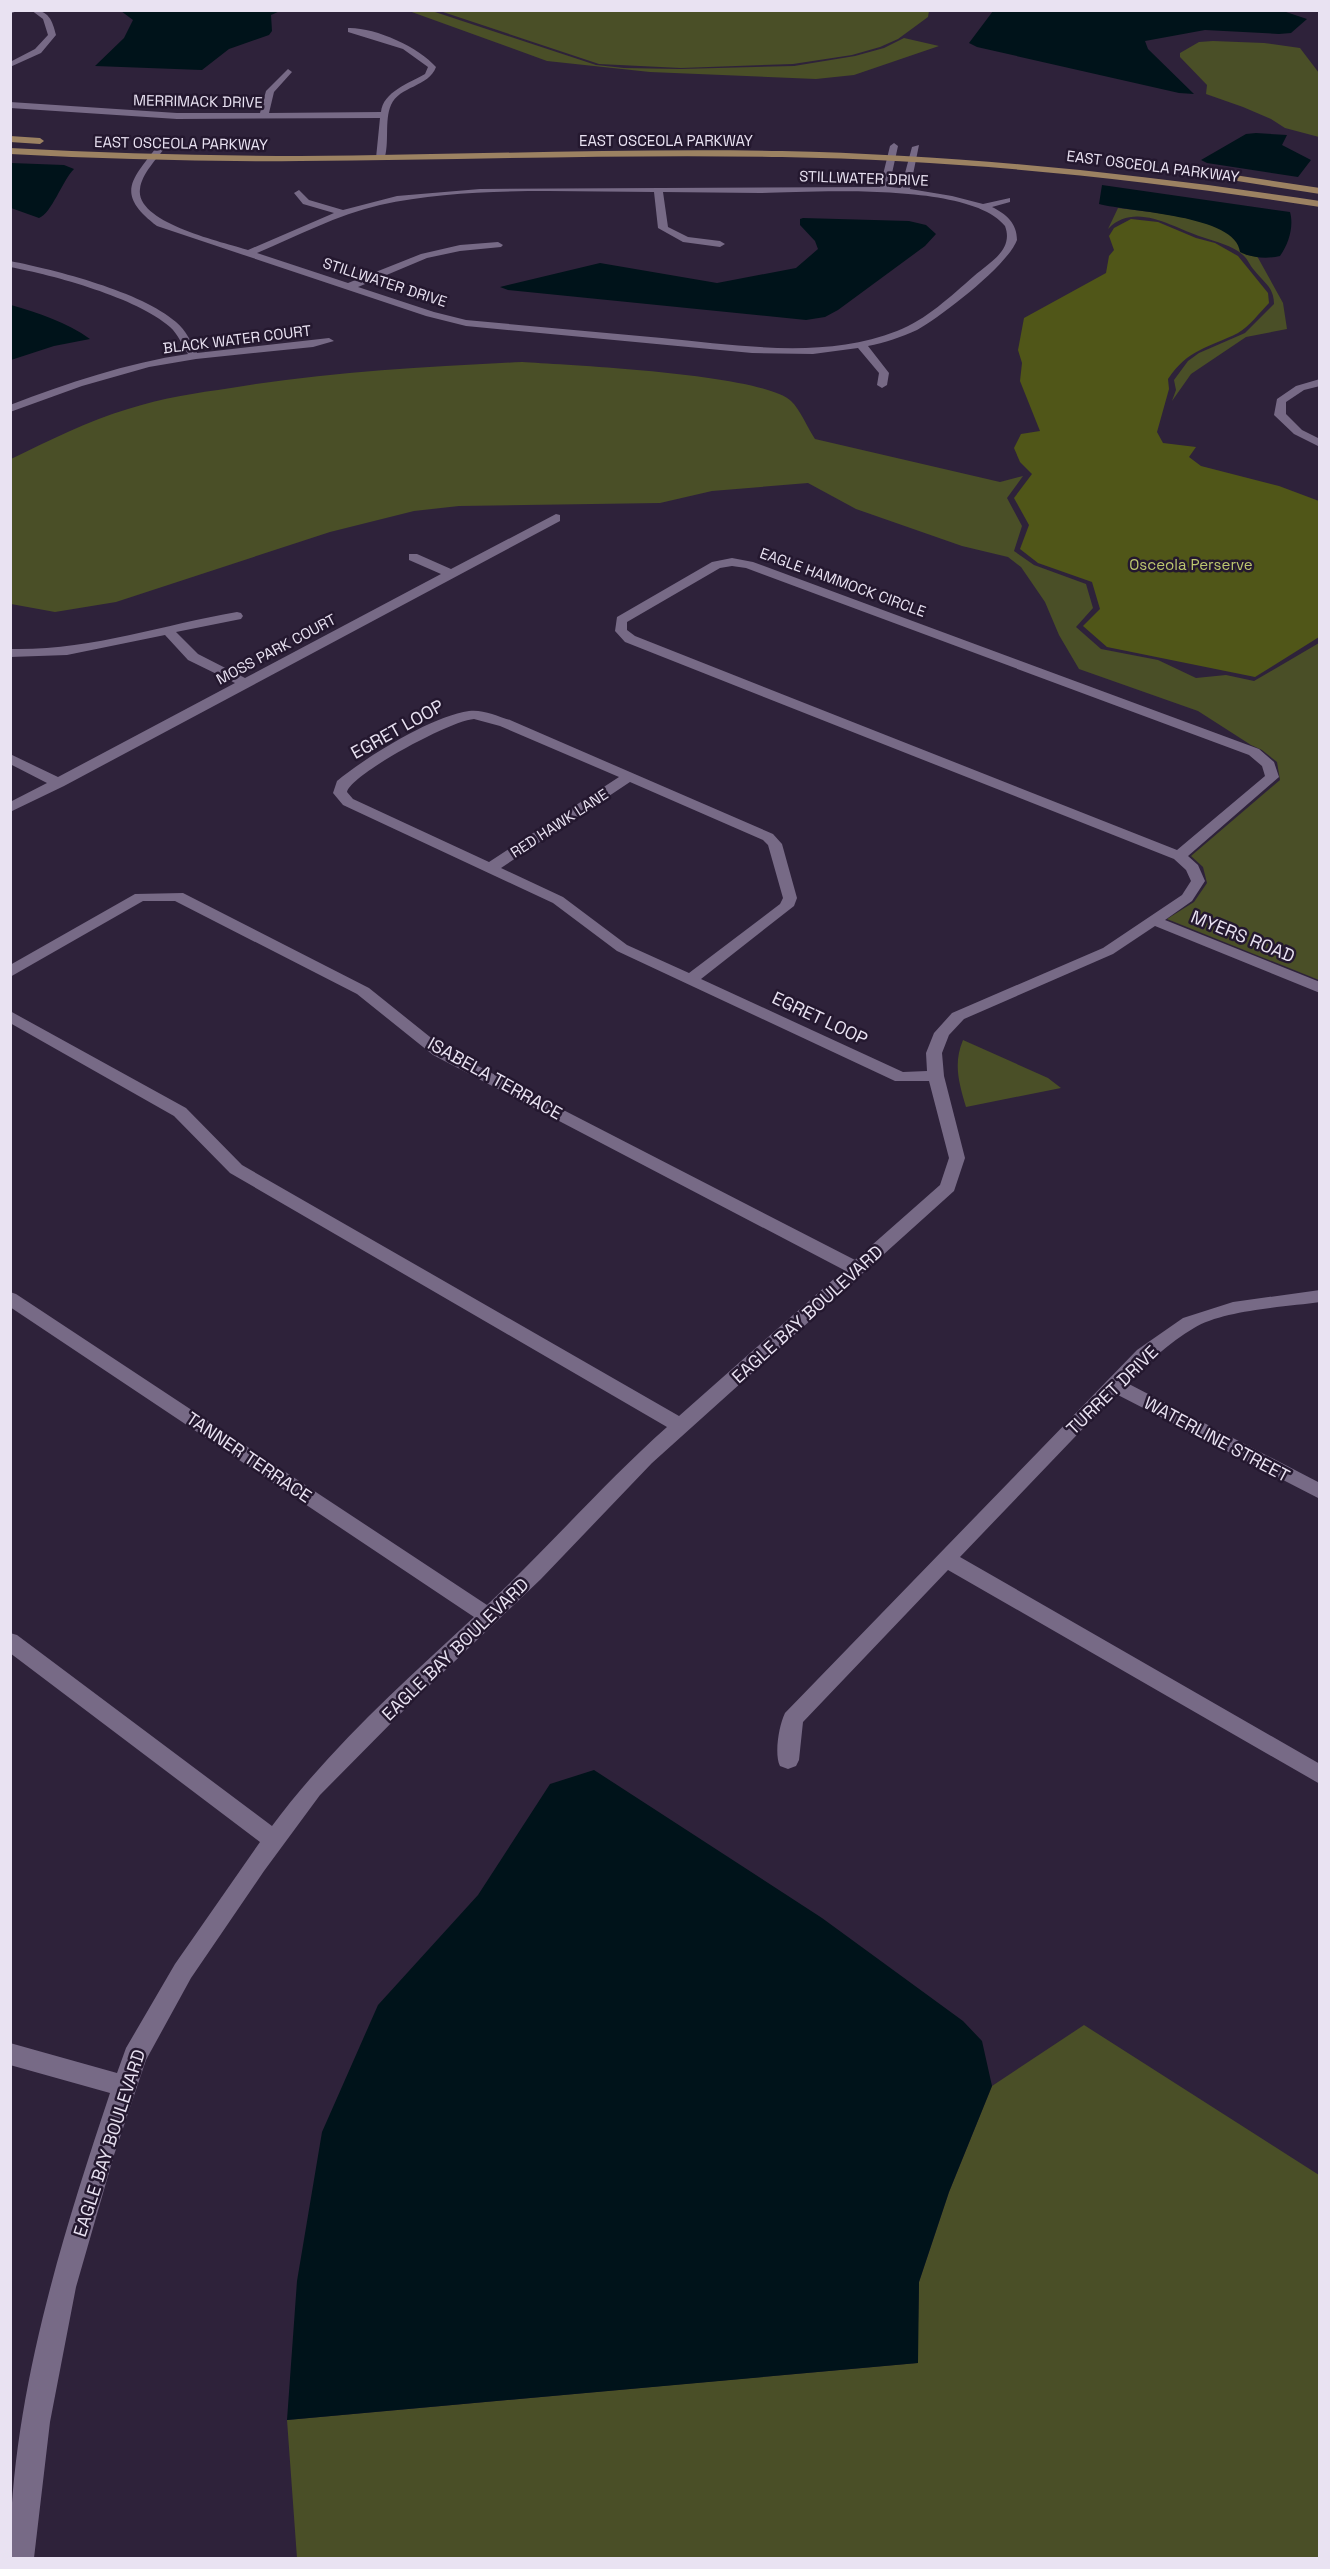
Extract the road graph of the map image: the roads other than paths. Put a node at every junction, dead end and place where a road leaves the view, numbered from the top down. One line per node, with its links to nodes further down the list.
1 (35, 10): 3 (street)
2 (351, 30): 6 (street)
3 (10, 65)
4 (288, 72): 7 (street)
5 (10, 105): 7 (street, MERRIMACK DRIVE)
6 (385, 115): 7 (street, MERRIMACK DRIVE); 14 (street)
7 (264, 116)
8 (10, 139): 9 (main road)
9 (50, 141)
10 (882, 145): 16 (main road)
11 (150, 146): 12 (main road, EAST OSCEOLA PARKWAY)
12 (166, 146): 20 (street, STILLWATER DRIVE)
13 (371, 146): 14 (main road)
14 (382, 146): 15 (main road); 21 (street)
15 (394, 146)
16 (894, 146): 17 (main road); 22 (street)
17 (916, 147): 18 (main road); 23 (street)
18 (927, 148)
19 (10, 151): 20 (main road, EAST OSCEOLA PARKWAY)
20 (153, 158): 21 (main road, EAST OSCEOLA PARKWAY); 36 (street, STILLWATER DRIVE)
21 (381, 158): 22 (main road, EAST OSCEOLA PARKWAY)
22 (891, 158): 23 (main road, EAST OSCEOLA PARKWAY); 26 (street)
23 (913, 158): 28 (street); 31 (main road, EAST OSCEOLA PARKWAY)
24 (1206, 174): 27 (main road, EAST OSCEOLA PARKWAY)
25 (658, 189): 26 (street, STILLWATER DRIVE); 33 (street, STILLWATER DRIVE); 34 (street)
26 (884, 191): 28 (street, STILLWATER DRIVE)
27 (1320, 191)
28 (904, 192): 32 (street, STILLWATER DRIVE)
29 (299, 193): 33 (street)
30 (1007, 200): 32 (street)
31 (1320, 204)
32 (983, 207): 40 (street, STILLWATER DRIVE)
33 (342, 213): 36 (street, STILLWATER DRIVE)
34 (720, 244)
35 (498, 245): 38 (street)
36 (249, 253): 38 (street, STILLWATER DRIVE)
37 (10, 264): 41 (street)
38 (350, 286): 40 (street, STILLWATER DRIVE)
39 (329, 341): 41 (street, BLACK WATER COURT)
40 (862, 346): 43 (street)
41 (194, 356): 44 (street, BLACK WATER COURT)
42 (1320, 382): 45 (street)
43 (882, 385)
44 (10, 409)
45 (1320, 444)
46 (556, 518): 48 (street, MOSS PARK COURT)
47 (413, 557): 48 (street)
48 (452, 574): 52 (street, MOSS PARK COURT)
49 (237, 616): 50 (street)
50 (167, 630): 51 (street); 52 (street)
51 (10, 653)
52 (246, 684): 55 (street, MOSS PARK COURT)
53 (10, 758): 55 (street)
54 (629, 777): 58 (street, RED HAWK LANE); 58 (street, EGRET LOOP); 62 (street, EGRET LOOP)
55 (59, 783): 56 (street, MOSS PARK COURT)
56 (10, 808)
57 (1179, 856): 57 (street, EAGLE HAMMOCK CIRCLE); 59 (street, EAGLE HAMMOCK CIRCLE)
58 (489, 869): 62 (street, EGRET LOOP)
59 (1152, 920): 60 (street, EAGLE HAMMOCK CIRCLE); 63 (street, MYERS ROAD)
60 (1122, 942): 65 (street, EAGLE BAY BOULEVARD)
61 (10, 972): 66 (street, ISABELA TERRACE)
62 (690, 980): 65 (street, EGRET LOOP)
63 (1320, 988)
64 (10, 1016): 70 (street)
65 (936, 1076): 66 (street, EAGLE BAY BOULEVARD)
66 (858, 1269): 70 (street, EAGLE BAY BOULEVARD)
67 (1320, 1296): 69 (street, TURRET DRIVE)
68 (10, 1298): 73 (street, TANNER TERRACE)
69 (1114, 1385): 71 (street, WATERLINE STREET); 72 (street, TURRET DRIVE)
70 (681, 1425): 73 (street, EAGLE BAY BOULEVARD)
71 (1320, 1492)
72 (946, 1559): 75 (street, TURRET DRIVE); 76 (street)
73 (488, 1616): 77 (street, EAGLE BAY BOULEVARD)
74 (10, 1641): 77 (street)
75 (788, 1760)
76 (1320, 1775)
77 (274, 1840): 79 (street, EAGLE BAY BOULEVARD)
78 (10, 2054): 79 (street)
79 (125, 2086): 80 (street, EAGLE BAY BOULEVARD)
80 (20, 2559)

